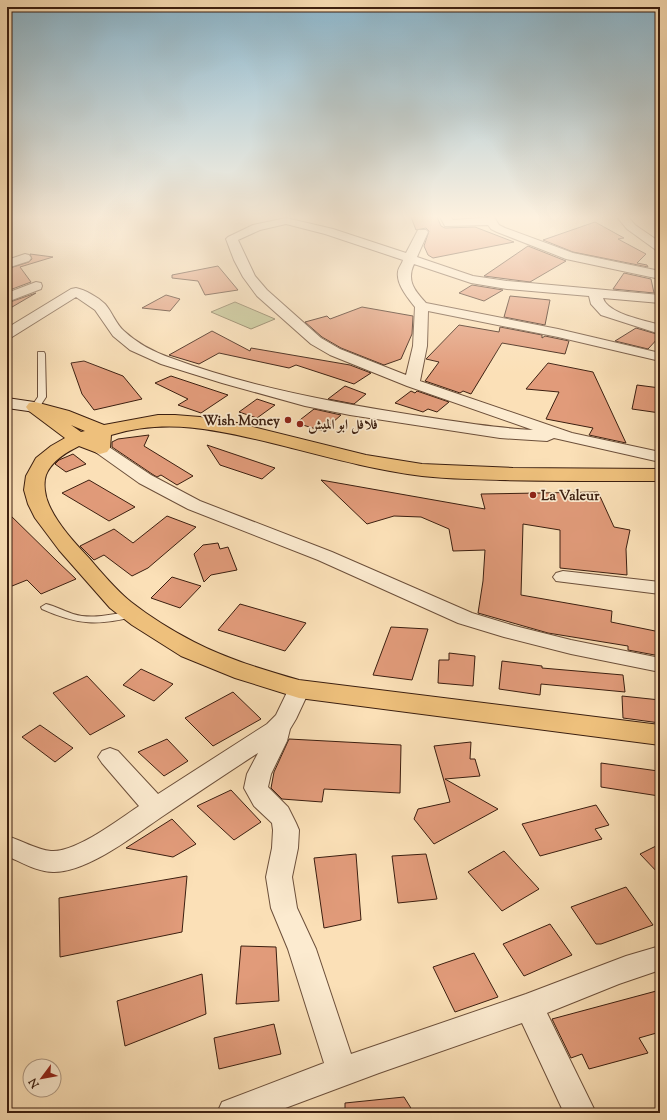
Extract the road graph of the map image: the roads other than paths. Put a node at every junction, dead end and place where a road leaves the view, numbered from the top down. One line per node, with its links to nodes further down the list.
1 (245, 269): 15 (street)
2 (405, 269): 10 (street)
3 (441, 269): 7 (street)
4 (633, 269): 5 (street)
5 (660, 275)
6 (36, 286): 8 (street)
7 (595, 294): 9 (street); 11 (street)
8 (7, 298)
9 (660, 299)
10 (422, 306): 14 (street); 15 (street)
11 (660, 330)
12 (7, 334): 18 (street)
13 (41, 354): 17 (lane)
14 (660, 357)
15 (412, 383): 18 (street)
16 (7, 403): 17 (street)
17 (35, 407): 19 (highway); 20 (highway)
18 (568, 436): 21 (street)
19 (78, 439): 20 (highway); 26 (highway)
20 (101, 440): 22 (highway); 27 (street)
21 (660, 457)
22 (660, 475)
23 (563, 576): 24 (street)
24 (660, 588)
25 (46, 607): 26 (lane)
26 (132, 614): 28 (highway)
27 (660, 665)
28 (299, 688): 29 (street); 30 (highway)
29 (279, 725): 32 (street); 36 (street)
30 (660, 735)
31 (110, 757): 32 (street)
32 (155, 808): 33 (street)
33 (7, 846)
34 (660, 958): 35 (street)
35 (529, 1007): 36 (street); 38 (street)
36 (342, 1072): 37 (street)
37 (233, 1113)
38 (580, 1113)

